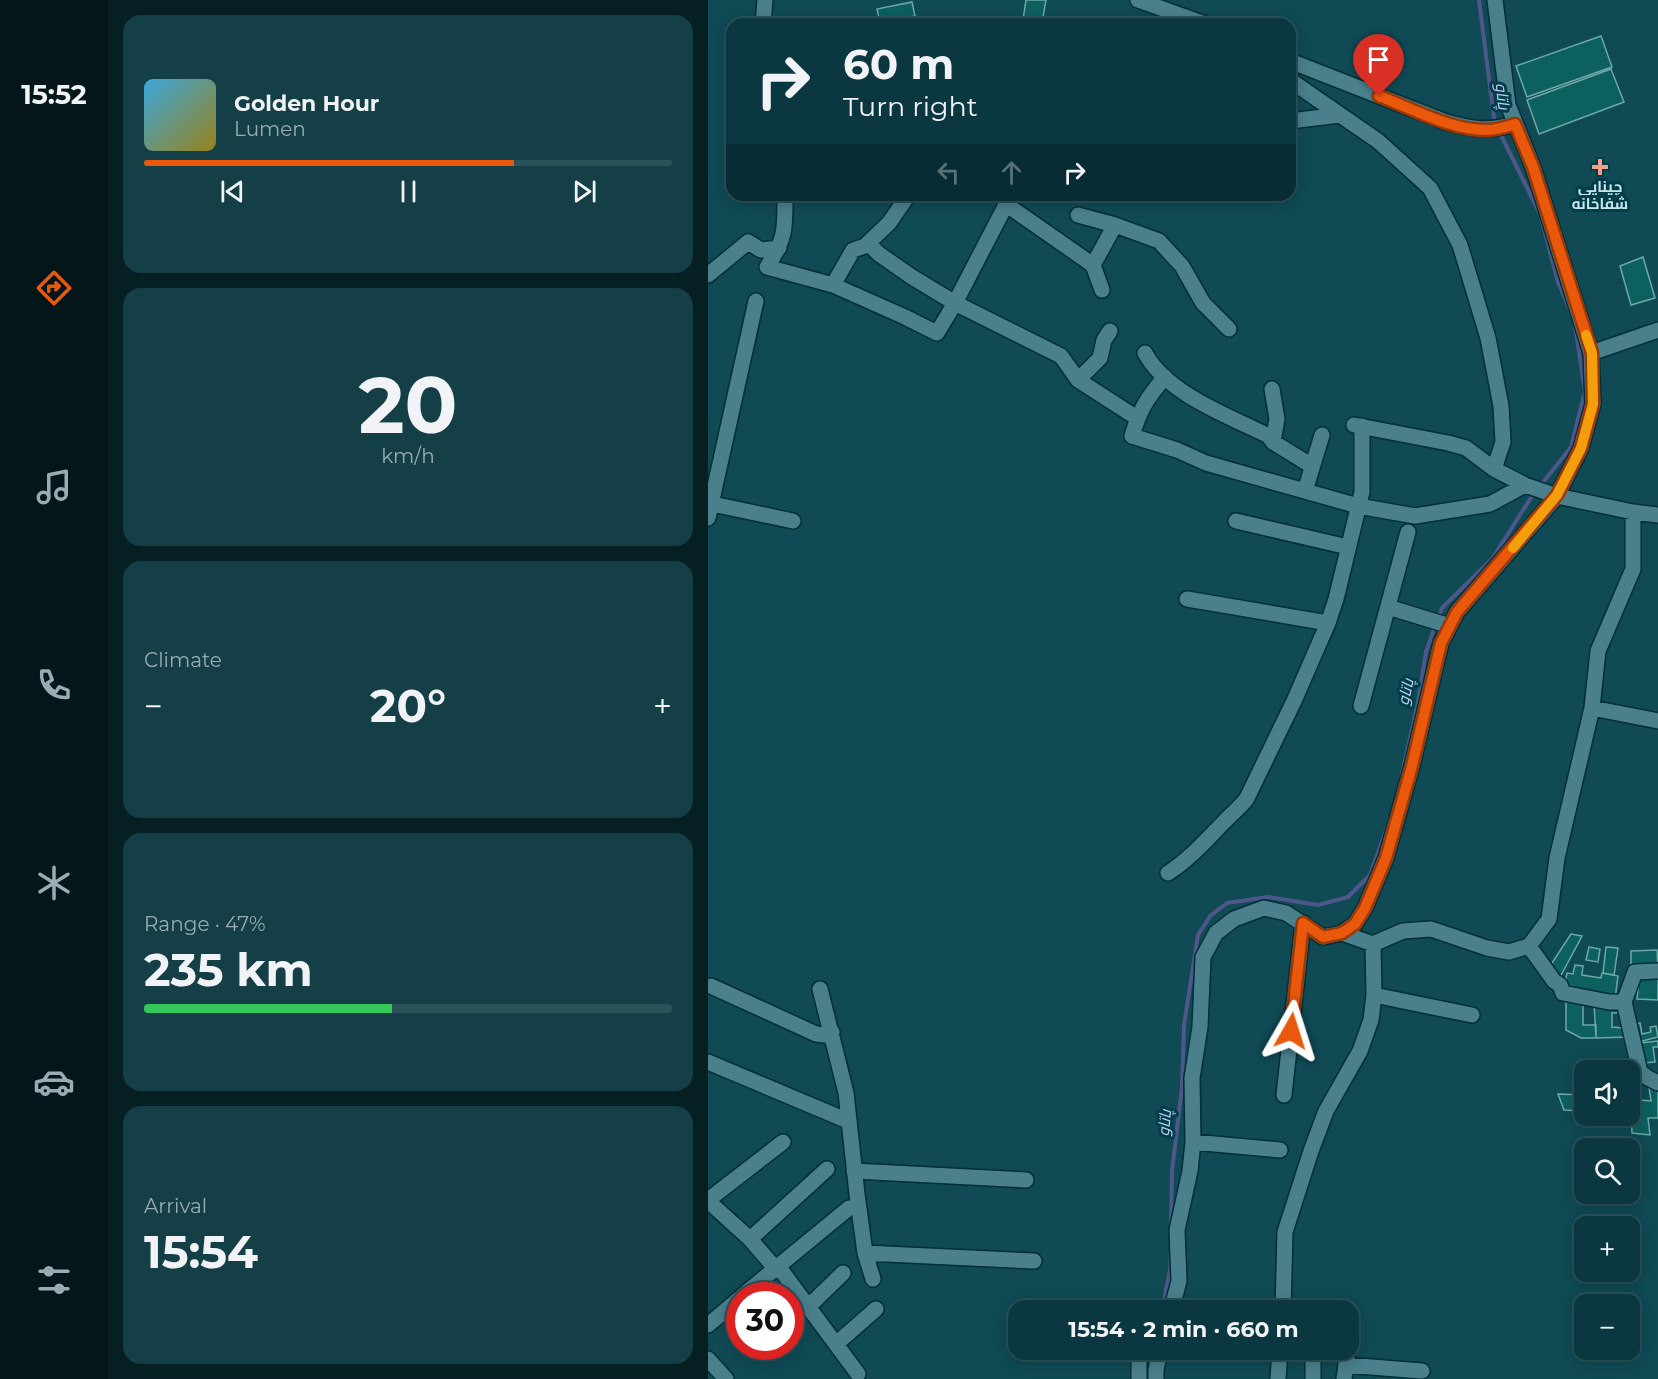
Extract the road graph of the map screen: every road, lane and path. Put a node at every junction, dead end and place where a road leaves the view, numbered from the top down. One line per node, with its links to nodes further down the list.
1 (765, 0): 5 (street)
2 (1138, 0): 4 (street)
3 (1495, 0): 11 (street)
4 (1169, 5): 6 (street)
5 (764, 18)
6 (1194, 18)
7 (1296, 63): 11 (street)
8 (1296, 84): 9 (street)
9 (1340, 116): 10 (street); 38 (street)
10 (1296, 120)
11 (1502, 127): 30 (street)
12 (785, 201): 19 (street)
13 (904, 201): 18 (street)
14 (1008, 201): 25 (street)
15 (1010, 201): 20 (street)
16 (1078, 215): 17 (street)
17 (1115, 225): 20 (street); 26 (street)
18 (868, 243): 22 (street); 25 (street)
19 (779, 248): 21 (street); 22 (street)
20 (1093, 265): 23 (street)
21 (708, 274)
22 (833, 285): 25 (street)
23 (1102, 290)
24 (756, 301): 43 (street)
25 (955, 303): 32 (street)
26 (1229, 328)
27 (1658, 330): 30 (street)
28 (1110, 331): 32 (street)
29 (1145, 353): 31 (street)
30 (1592, 353): 41 (street)
31 (1165, 377): 34 (street); 36 (street)
32 (1078, 380): 34 (street)
33 (1272, 389): 36 (street)
34 (1137, 418): 40 (street)
35 (1322, 435): 37 (street)
36 (1273, 442): 37 (street)
37 (1312, 466): 40 (street)
38 (1494, 469): 39 (street); 42 (street)
39 (1526, 485): 41 (street); 42 (street)
40 (1305, 491): 42 (street)
41 (1557, 495): 44 (street); 53 (street)
42 (1358, 506): 49 (street)
43 (709, 508): 46 (street)
44 (1633, 512): 45 (street); 55 (street)
45 (1658, 515)
46 (793, 521)
47 (1236, 521): 49 (street)
48 (1408, 532): 51 (street)
49 (1348, 547): 52 (street)
50 (1187, 599): 52 (street)
51 (1388, 607): 53 (street); 54 (street)
52 (1328, 623): 57 (street)
53 (1450, 626): 59 (street)
54 (1360, 706)
55 (1592, 708): 56 (street); 61 (street)
56 (1658, 721)
57 (1168, 873)
58 (1303, 923): 59 (street); 71 (street); 74 (street)
59 (1342, 933): 60 (street)
60 (1373, 944): 61 (street); 65 (street)
61 (1529, 946): 66 (street)
62 (1658, 971): 66 (street)
63 (711, 986): 68 (street)
64 (820, 989): 68 (street)
65 (1374, 995): 67 (street); 89 (street)
66 (1624, 1002): 70 (street)
67 (1472, 1015)
68 (832, 1032): 72 (street)
69 (708, 1062): 72 (street)
70 (1658, 1083)
71 (1284, 1095)
72 (848, 1121): 77 (street)
73 (783, 1142): 79 (street)
74 (1193, 1142): 75 (street); 88 (street)
75 (1280, 1150)
76 (827, 1169): 81 (street)
77 (854, 1171): 78 (street); 82 (street)
78 (1026, 1180)
79 (708, 1200): 81 (street)
80 (849, 1208): 84 (street)
81 (750, 1239): 84 (street)
82 (865, 1253): 83 (street); 86 (street)
83 (1034, 1261)
84 (777, 1267): 87 (street); 90 (street)
85 (843, 1273): 90 (street)
86 (873, 1280)
87 (759, 1282)
88 (1174, 1300)
89 (1283, 1300)
90 (808, 1307): 94 (street)
91 (876, 1309): 94 (street)
92 (726, 1310): 93 (street)
93 (708, 1325)
94 (836, 1344): 102 (street)
95 (708, 1359): 103 (street)
96 (1139, 1360): 104 (street)
97 (1157, 1360): 105 (street)
98 (1279, 1360): 106 (street)
99 (1313, 1360): 107 (street)
100 (1346, 1364): 101 (street)
101 (1422, 1371)
102 (858, 1374)
103 (726, 1379)
104 (1139, 1379)
105 (1156, 1379)
106 (1278, 1379)
107 (1313, 1379)

